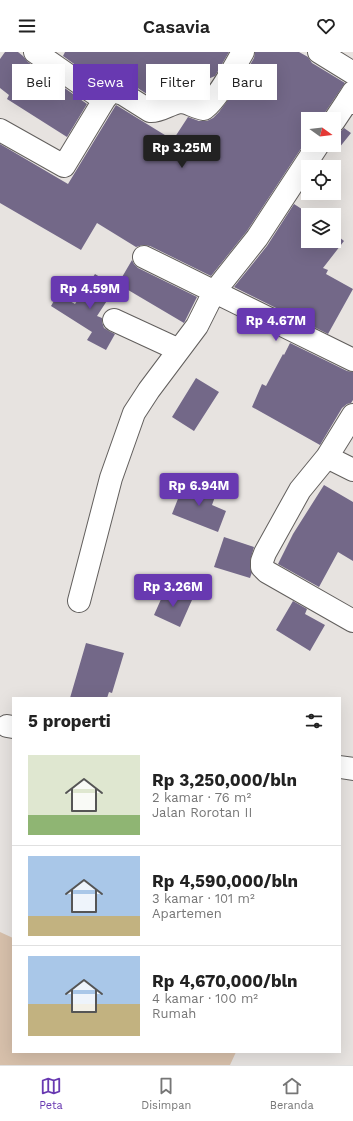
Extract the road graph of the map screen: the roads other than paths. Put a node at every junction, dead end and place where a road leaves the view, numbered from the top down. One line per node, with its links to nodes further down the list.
1 (35, 52): 5 (street)
2 (243, 52): 8 (street)
3 (319, 52): 4 (street)
4 (353, 73)
5 (73, 78)
6 (351, 98): 9 (street)
7 (104, 100): 10 (street)
8 (133, 100)
9 (341, 112)
10 (0, 130)
11 (313, 152): 13 (street)
12 (144, 257): 13 (street)
13 (214, 292): 15 (street); 16 (street)
14 (114, 320): 15 (street)
15 (180, 350): 20 (street)
16 (353, 360)
17 (353, 415): 18 (street)
18 (327, 457): 19 (street); 21 (street)
19 (353, 470)
20 (79, 601)
21 (353, 621)
22 (341, 767): 23 (street)
23 (353, 769)

